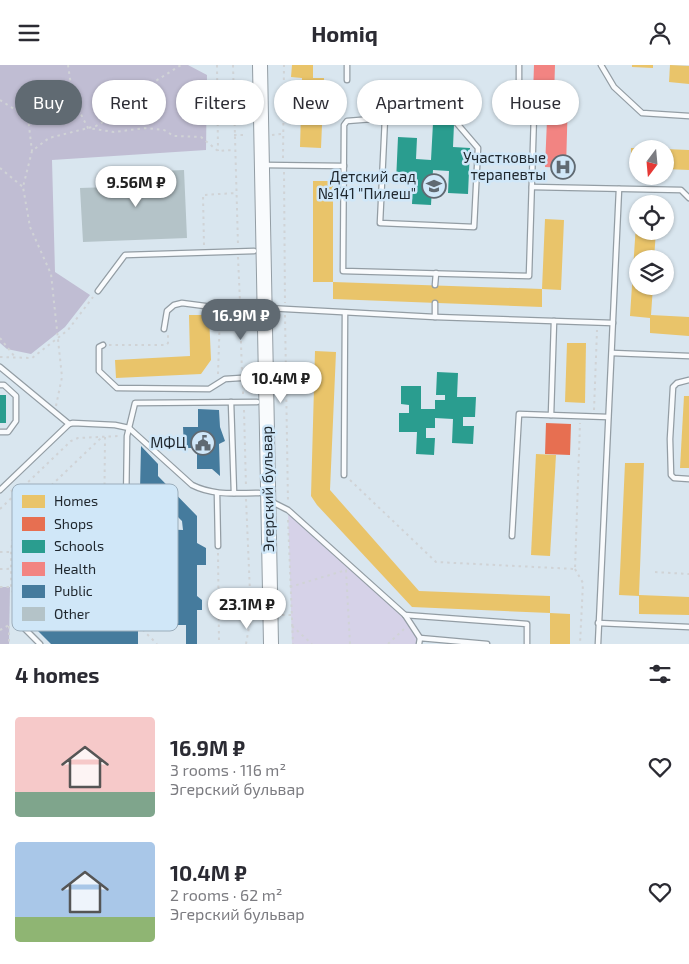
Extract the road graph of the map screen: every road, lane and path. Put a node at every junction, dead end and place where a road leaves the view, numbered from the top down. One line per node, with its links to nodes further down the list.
1 (68, 65): 11 (path)
2 (180, 65): 20 (path)
3 (217, 65): 27 (path)
4 (233, 65): 22 (path)
5 (251, 65): 28 (main road, Эгерский бульвар)
6 (260, 65): 28 (main road, Эгерский бульвар)
7 (284, 65): 21 (path)
8 (347, 65): 12 (lane)
9 (519, 65): 33 (lane)
10 (601, 65): 16 (lane)
11 (70, 80)
12 (347, 80)
13 (0, 100): 14 (path)
14 (15, 110)
15 (82, 116): 20 (path)
16 (689, 116)
17 (385, 118): 17 (lane)
18 (357, 120): 30 (lane)
19 (29, 125): 26 (path)
20 (88, 128): 26 (path); 27 (path)
21 (282, 134): 24 (path); 29 (path)
22 (234, 135): 23 (path); 25 (path)
23 (244, 135)
24 (269, 135)
25 (234, 150): 27 (path); 35 (path)
26 (32, 151): 32 (path)
27 (218, 151)
28 (257, 165): 29 (lane); 38 (main road, Эгерский бульвар); 45 (main road, Эгерский бульвар)
29 (284, 165): 30 (lane); 46 (path)
30 (344, 166): 40 (lane)
31 (0, 168): 32 (path)
32 (23, 187): 55 (path)
33 (532, 187): 34 (lane); 40 (lane)
34 (619, 189): 36 (lane); 52 (lane)
35 (236, 193): 37 (path); 39 (path)
36 (689, 198)
37 (238, 251): 38 (lane); 39 (lane); 47 (path)
38 (254, 251): 45 (main road, Эгерский бульвар)
39 (204, 252): 42 (lane)
40 (436, 273): 41 (lane)
41 (435, 285)
42 (98, 291): 55 (path)
43 (435, 303): 49 (lane)
44 (220, 308): 47 (lane); 53 (lane); 64 (path)
45 (259, 308): 46 (lane); 47 (lane); 62 (main road, Эгерский бульвар)
46 (285, 308): 48 (lane); 92 (path)
47 (240, 309): 62 (path)
48 (345, 313): 49 (lane); 78 (lane)
49 (435, 317): 50 (lane)
50 (554, 321): 51 (lane); 69 (lane)
51 (597, 322): 52 (lane); 71 (path)
52 (613, 323): 57 (lane)
53 (164, 329): 56 (path)
54 (0, 339): 60 (path)
55 (57, 339): 60 (path); 68 (path)
56 (104, 345): 64 (lane)
57 (612, 353): 58 (lane); 72 (lane)
58 (689, 355)
59 (0, 357): 60 (path)
60 (16, 357)
61 (0, 367): 68 (lane)
62 (255, 377): 64 (lane); 67 (main road, Эгерский бульвар); 67 (path)
63 (689, 380): 79 (lane)
64 (218, 381)
65 (0, 385): 75 (lane)
66 (232, 402): 67 (lane); 74 (lane); 88 (lane)
67 (256, 402): 89 (main road, Эгерский бульвар); 89 (path)
68 (55, 412): 73 (lane)
69 (551, 415): 70 (lane); 93 (lane)
70 (580, 416): 71 (lane); 100 (path)
71 (594, 417): 72 (lane)
72 (608, 417): 113 (lane)
73 (69, 424): 74 (lane); 84 (lane)
74 (129, 428): 76 (lane); 87 (lane)
75 (0, 432)
76 (127, 436): 77 (path); 83 (lane)
77 (104, 437): 80 (path); 81 (path); 82 (path)
78 (344, 475): 100 (path)
79 (689, 479)
80 (26, 484)
81 (54, 484)
82 (104, 484)
83 (126, 484)
84 (6, 485): 85 (lane); 86 (path)
85 (0, 490)
86 (12, 492)
87 (217, 493): 88 (lane); 95 (lane)
88 (234, 493): 89 (lane)
89 (260, 496): 92 (lane); 110 (path); 127 (main road, Эгерский бульвар); 128 (main road, Эгерский бульвар)
90 (12, 498): 91 (path)
91 (0, 509)
92 (288, 510): 105 (path); 109 (lane)
93 (512, 536)
94 (12, 545): 96 (path)
95 (218, 546): 125 (path)
96 (11, 551): 97 (path); 98 (path)
97 (0, 552)
98 (11, 568): 99 (path); 104 (path)
99 (0, 569)
100 (575, 569): 136 (path)
101 (656, 572): 102 (path)
102 (689, 574)
103 (0, 587): 104 (path)
104 (11, 587): 106 (path)
105 (290, 587): 108 (path); 131 (path)
106 (12, 591)
107 (275, 615): 108 (path)
108 (292, 615): 116 (path)
109 (405, 615): 112 (lane); 135 (lane)
110 (251, 616): 111 (path); 126 (path)
111 (255, 616)
112 (410, 623): 121 (lane); 132 (path)
113 (598, 623): 117 (lane); 137 (lane)
114 (12, 624): 115 (path)
115 (9, 625): 118 (path); 122 (path)
116 (292, 626): 129 (path); 130 (path)
117 (689, 627)
118 (0, 630)
119 (27, 631): 123 (lane)
120 (144, 631): 124 (path)
121 (419, 641): 133 (lane)
122 (9, 644)
123 (40, 644)
124 (156, 644)
125 (219, 644)
126 (246, 644)
127 (262, 644)
128 (271, 644)
129 (293, 644)
130 (312, 644)
131 (350, 644)
132 (388, 644)
133 (475, 644): 134 (lane)
134 (487, 644)
135 (527, 644)
136 (580, 644)
137 (598, 644)

